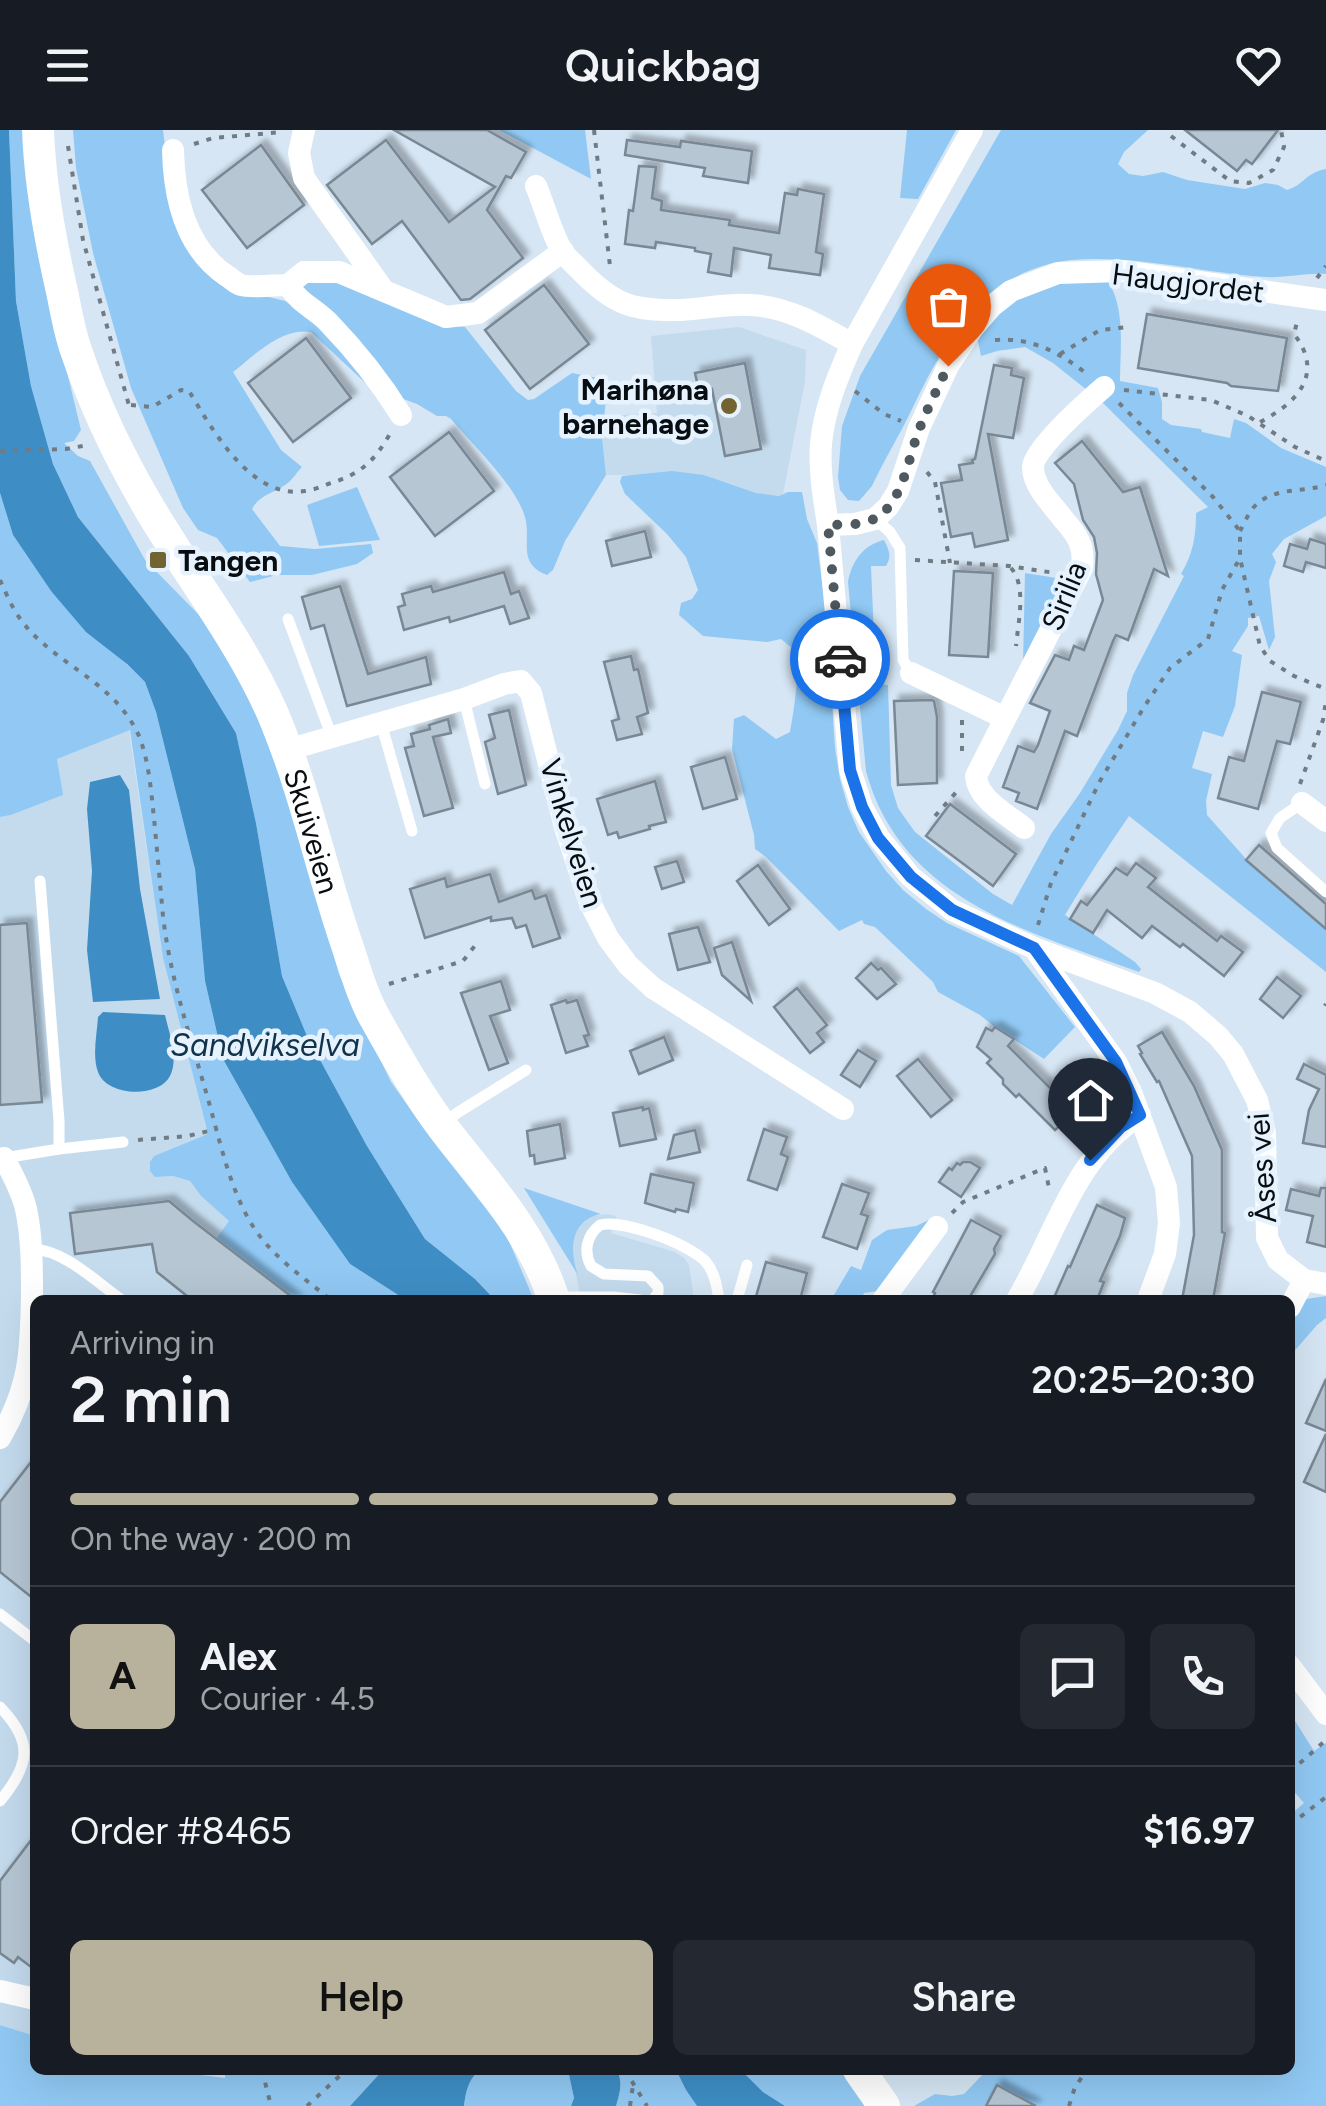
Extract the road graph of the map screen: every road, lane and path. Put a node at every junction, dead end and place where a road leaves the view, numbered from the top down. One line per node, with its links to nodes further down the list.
1 (304, 130): 7 (path); 11 (street)
2 (594, 130): 13 (path)
3 (972, 130): 15 (street, Åses vei)
4 (1281, 130): 6 (path)
5 (53, 136): 20 (path); 46 (main road, Skuiveien)
6 (1171, 136)
7 (173, 150): 10 (street)
8 (536, 186): 9 (street)
9 (562, 251): 11 (street); 13 (street)
10 (288, 285): 11 (street); 20 (street)
11 (382, 288)
12 (1314, 299): 21 (path); 22 (street, Haugjordet)
13 (614, 300): 15 (street)
14 (1128, 327): 17 (path)
15 (852, 344): 18 (street, Åses vei)
16 (982, 345): 17 (path)
17 (1060, 354): 19 (path)
18 (837, 379): 22 (path); 29 (street, Åses vei)
19 (1104, 387): 21 (path); 30 (path); 35 (street, Sirilia)
20 (401, 415)
21 (1258, 423): 26 (path)
22 (920, 428): 25 (street, Haugjordet)
23 (88, 445): 24 (path)
24 (0, 450)
25 (908, 460): 28 (street, Haugjordet); 33 (path)
26 (1326, 462)
27 (1326, 485): 30 (path)
28 (875, 518): 29 (street); 32 (lane)
29 (828, 525): 57 (street, Åses vei)
30 (1240, 531): 31 (path)
31 (1240, 558): 40 (path); 57 (path)
32 (900, 559): 33 (path); 38 (lane)
33 (950, 563): 34 (path)
34 (1009, 566): 35 (path); 39 (path)
35 (1079, 577): 39 (street, Sirilia)
36 (0, 580): 63 (path)
37 (288, 620): 45 (lane)
38 (911, 673): 43 (street)
39 (1026, 683): 43 (street, Sirilia)
40 (1326, 688)
41 (464, 699): 44 (street, Vinkelveien); 47 (lane); 60 (street, Vinkelveien)
42 (1326, 702): 49 (path)
43 (1005, 718): 52 (street, Sirilia)
44 (381, 723): 45 (street, Vinkelveien); 53 (lane)
45 (332, 737): 46 (street, Vinkelveien)
46 (287, 750): 62 (main road, Skuiveien)
47 (484, 784)
48 (951, 797): 50 (path)
49 (1302, 803): 51 (street); 55 (lane)
50 (935, 816)
51 (1326, 822)
52 (1024, 828)
53 (412, 831)
54 (40, 881): 65 (lane)
55 (1326, 892)
56 (477, 944): 58 (path)
57 (1034, 948): 61 (street); 71 (street, Åses vei)
58 (384, 986)
59 (526, 1070): 62 (lane)
60 (843, 1110)
61 (1140, 1115): 80 (street); 81 (street)
62 (442, 1126): 75 (main road, Skuiveien)
63 (217, 1128): 64 (path); 74 (path)
64 (124, 1142): 65 (lane)
65 (58, 1150): 66 (lane)
66 (2, 1158): 69 (street)
67 (1045, 1168): 68 (path)
68 (938, 1227): 79 (street)
69 (32, 1249): 72 (street); 73 (lane)
70 (747, 1265): 78 (lane)
71 (1315, 1282): 82 (street)
72 (32, 1295)
73 (115, 1295)
74 (325, 1295)
75 (552, 1295)
76 (657, 1295): 77 (lane)
77 (719, 1295)
78 (738, 1295)
79 (886, 1295)
80 (1021, 1295)
81 (1150, 1295)
82 (1295, 1302)
83 (29, 1394): 84 (street)
84 (0, 1438)
85 (0, 1614): 86 (lane)
86 (30, 1637)
87 (1295, 1673): 89 (street)
88 (0, 1707): 93 (lane)
89 (1326, 1714)
90 (1326, 1740): 91 (path)
91 (1295, 1768)
92 (1326, 1797): 94 (path)
93 (0, 1801)
94 (1297, 1820)
95 (0, 1991): 96 (street)
96 (30, 1998)
97 (263, 2075): 103 (path)
98 (341, 2075): 104 (path)
99 (628, 2075): 102 (path)
100 (862, 2075): 107 (main road)
101 (1083, 2075): 108 (path)
102 (633, 2085): 105 (path); 106 (path)
103 (272, 2106)
104 (307, 2106)
105 (630, 2106)
106 (648, 2106)
107 (884, 2106)
108 (1069, 2106)

